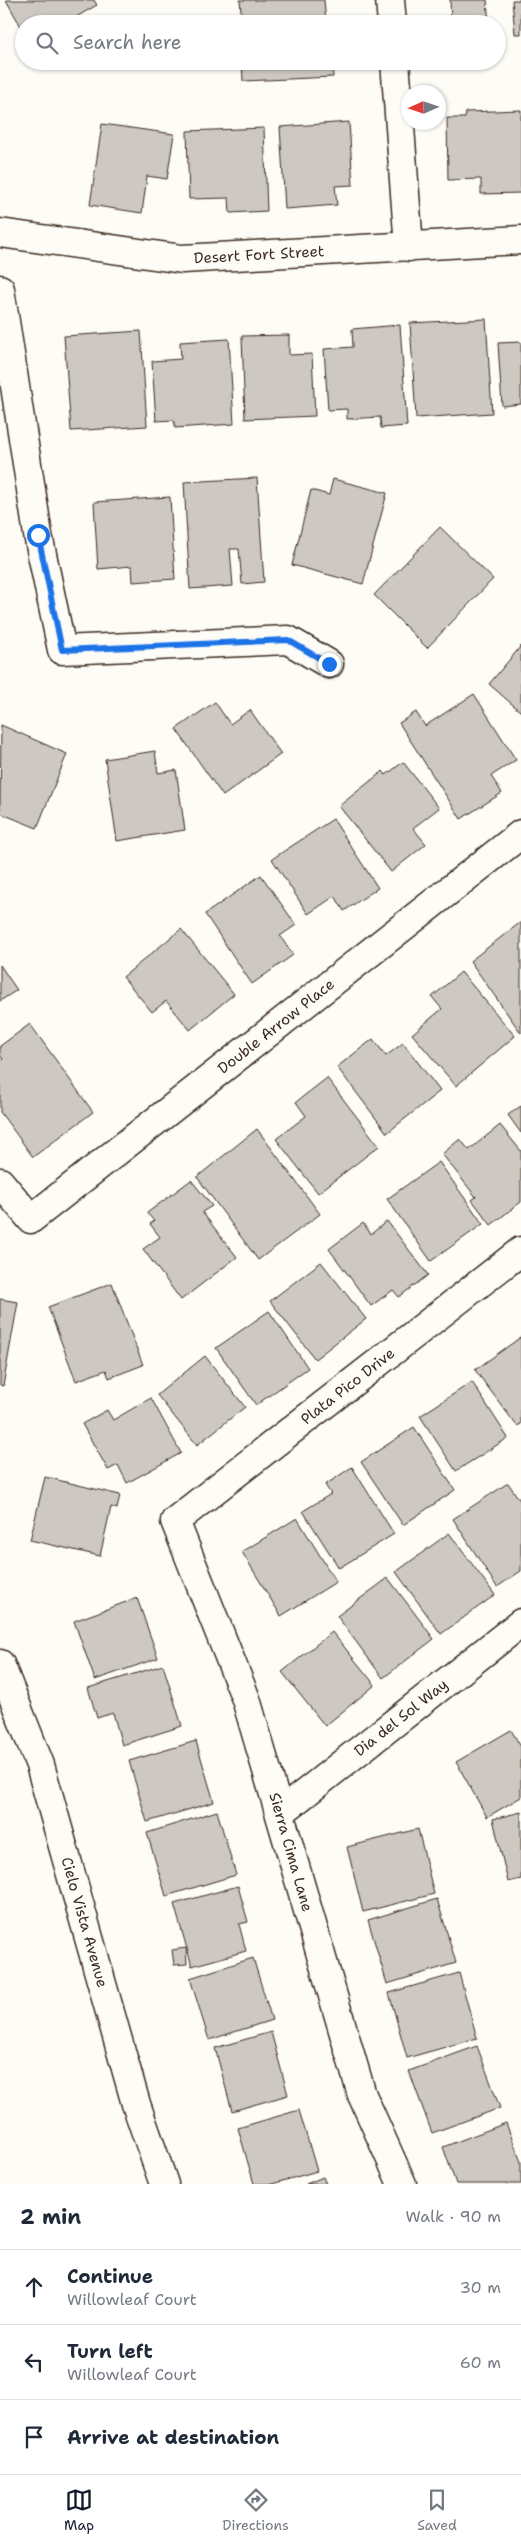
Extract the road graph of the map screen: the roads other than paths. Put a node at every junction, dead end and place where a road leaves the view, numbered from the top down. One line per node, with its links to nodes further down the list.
1 (390, 0): 2 (street)
2 (391, 15)
3 (396, 70): 6 (street)
4 (0, 233): 6 (street, Desert Fort Street)
5 (521, 240): 6 (street, Desert Fort Street)
6 (409, 247)
7 (0, 290): 8 (street)
8 (329, 664)
9 (521, 834): 10 (street, Double Arrow Place)
10 (0, 1182)
11 (521, 1251): 12 (street, Plata Pico Drive)
12 (175, 1522): 15 (street, Sierra Cima Lane)
13 (520, 1627): 15 (street, Dia del Sol Way)
14 (0, 1664): 16 (street, Cielo Vista Avenue)
15 (280, 1813): 17 (street, Sierra Cima Lane)
16 (164, 2184)
17 (402, 2184)

